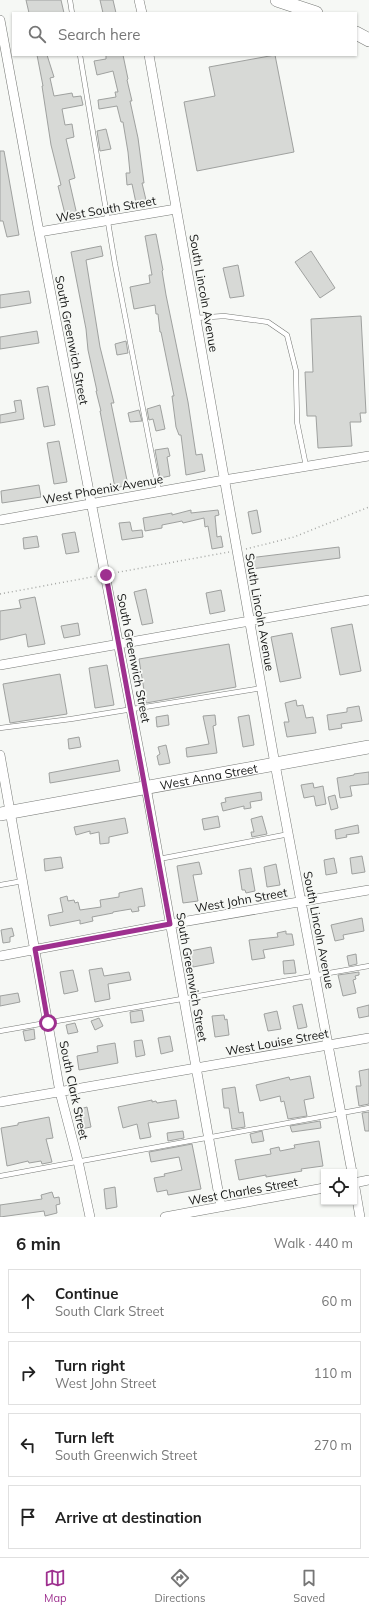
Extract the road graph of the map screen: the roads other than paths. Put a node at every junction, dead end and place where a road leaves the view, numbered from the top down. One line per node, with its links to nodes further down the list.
1 (70, 0): 4 (lane)
2 (139, 0): 5 (street)
3 (277, 0): 6 (main road)
4 (72, 12)
5 (142, 12)
6 (313, 12)
7 (0, 20): 14 (street, South Greenwich Street)
8 (357, 34): 9 (main road)
9 (369, 40)
10 (80, 56): 13 (lane)
11 (149, 56): 12 (street, South Lincoln Avenue)
12 (176, 209): 13 (street, West South Street); 15 (street, South Lincoln Avenue)
13 (108, 221): 14 (street, West South Street); 19 (lane)
14 (39, 232): 20 (street, South Greenwich Street)
15 (196, 318): 17 (lane); 18 (street, South Lincoln Avenue)
16 (369, 456): 17 (street, West Phoenix Avenue)
17 (306, 466): 18 (street, West Phoenix Avenue)
18 (224, 480): 19 (street, West Phoenix Avenue); 23 (street, South Lincoln Avenue)
19 (159, 492): 20 (street, West Phoenix Avenue)
20 (92, 504): 21 (street, West Phoenix Avenue); 24 (street, South Greenwich Street)
21 (0, 520)
22 (369, 600): 23 (street)
23 (250, 621): 24 (street); 26 (street, South Lincoln Avenue)
24 (119, 644): 25 (street); 27 (street, South Greenwich Street)
25 (0, 665)
26 (262, 688): 27 (lane); 31 (street, South Lincoln Avenue)
27 (131, 709): 28 (lane); 32 (street, South Greenwich Street)
28 (0, 728)
29 (369, 747): 31 (main road, West Anna Street)
30 (0, 755): 33 (street, South Clark Street)
31 (275, 764): 32 (main road, West Anna Street); 34 (street, South Lincoln Avenue)
32 (146, 787): 33 (main road, West Anna Street); 35 (street, South Greenwich Street)
33 (6, 813): 36 (street, South Clark Street)
34 (289, 834): 35 (lane); 39 (street, South Lincoln Avenue)
35 (159, 860): 40 (street, South Greenwich Street)
36 (23, 881): 37 (lane); 41 (street, South Clark Street)
37 (0, 885)
38 (369, 890): 39 (street, West John Street)
39 (302, 902): 40 (street, West John Street); 44 (street, South Lincoln Avenue)
40 (170, 924): 41 (street, West John Street); 45 (street, South Greenwich Street)
41 (35, 949): 42 (street, West John Street); 46 (street, South Clark Street)
42 (0, 956)
43 (369, 966): 44 (lane)
44 (316, 975): 45 (lane); 49 (street, South Lincoln Avenue)
45 (184, 999): 46 (lane); 50 (street, South Greenwich Street)
46 (48, 1023): 47 (lane); 51 (street, South Clark Street)
47 (0, 1031)
48 (369, 1038): 49 (street, West Louise Street)
49 (329, 1045): 50 (street, West Louise Street); 54 (street, South Lincoln Avenue)
50 (196, 1068): 51 (street, West Louise Street); 55 (street, South Greenwich Street)
51 (60, 1092): 52 (street, West Louise Street); 56 (street, South Clark Street)
52 (0, 1102)
53 (369, 1108): 54 (lane)
54 (341, 1113): 55 (lane); 57 (street, South Lincoln Avenue)
55 (208, 1137): 56 (lane); 63 (street, South Greenwich Street)
56 (78, 1161): 58 (lane); 64 (street, South Clark Street)
57 (351, 1169)
58 (0, 1176)
59 (369, 1180): 60 (street)
60 (357, 1182)
61 (321, 1189): 63 (street, West Charles Street)
62 (357, 1200): 66 (street)
63 (221, 1207): 65 (street, West Charles Street)
64 (90, 1217)
65 (165, 1217)
66 (360, 1217)

